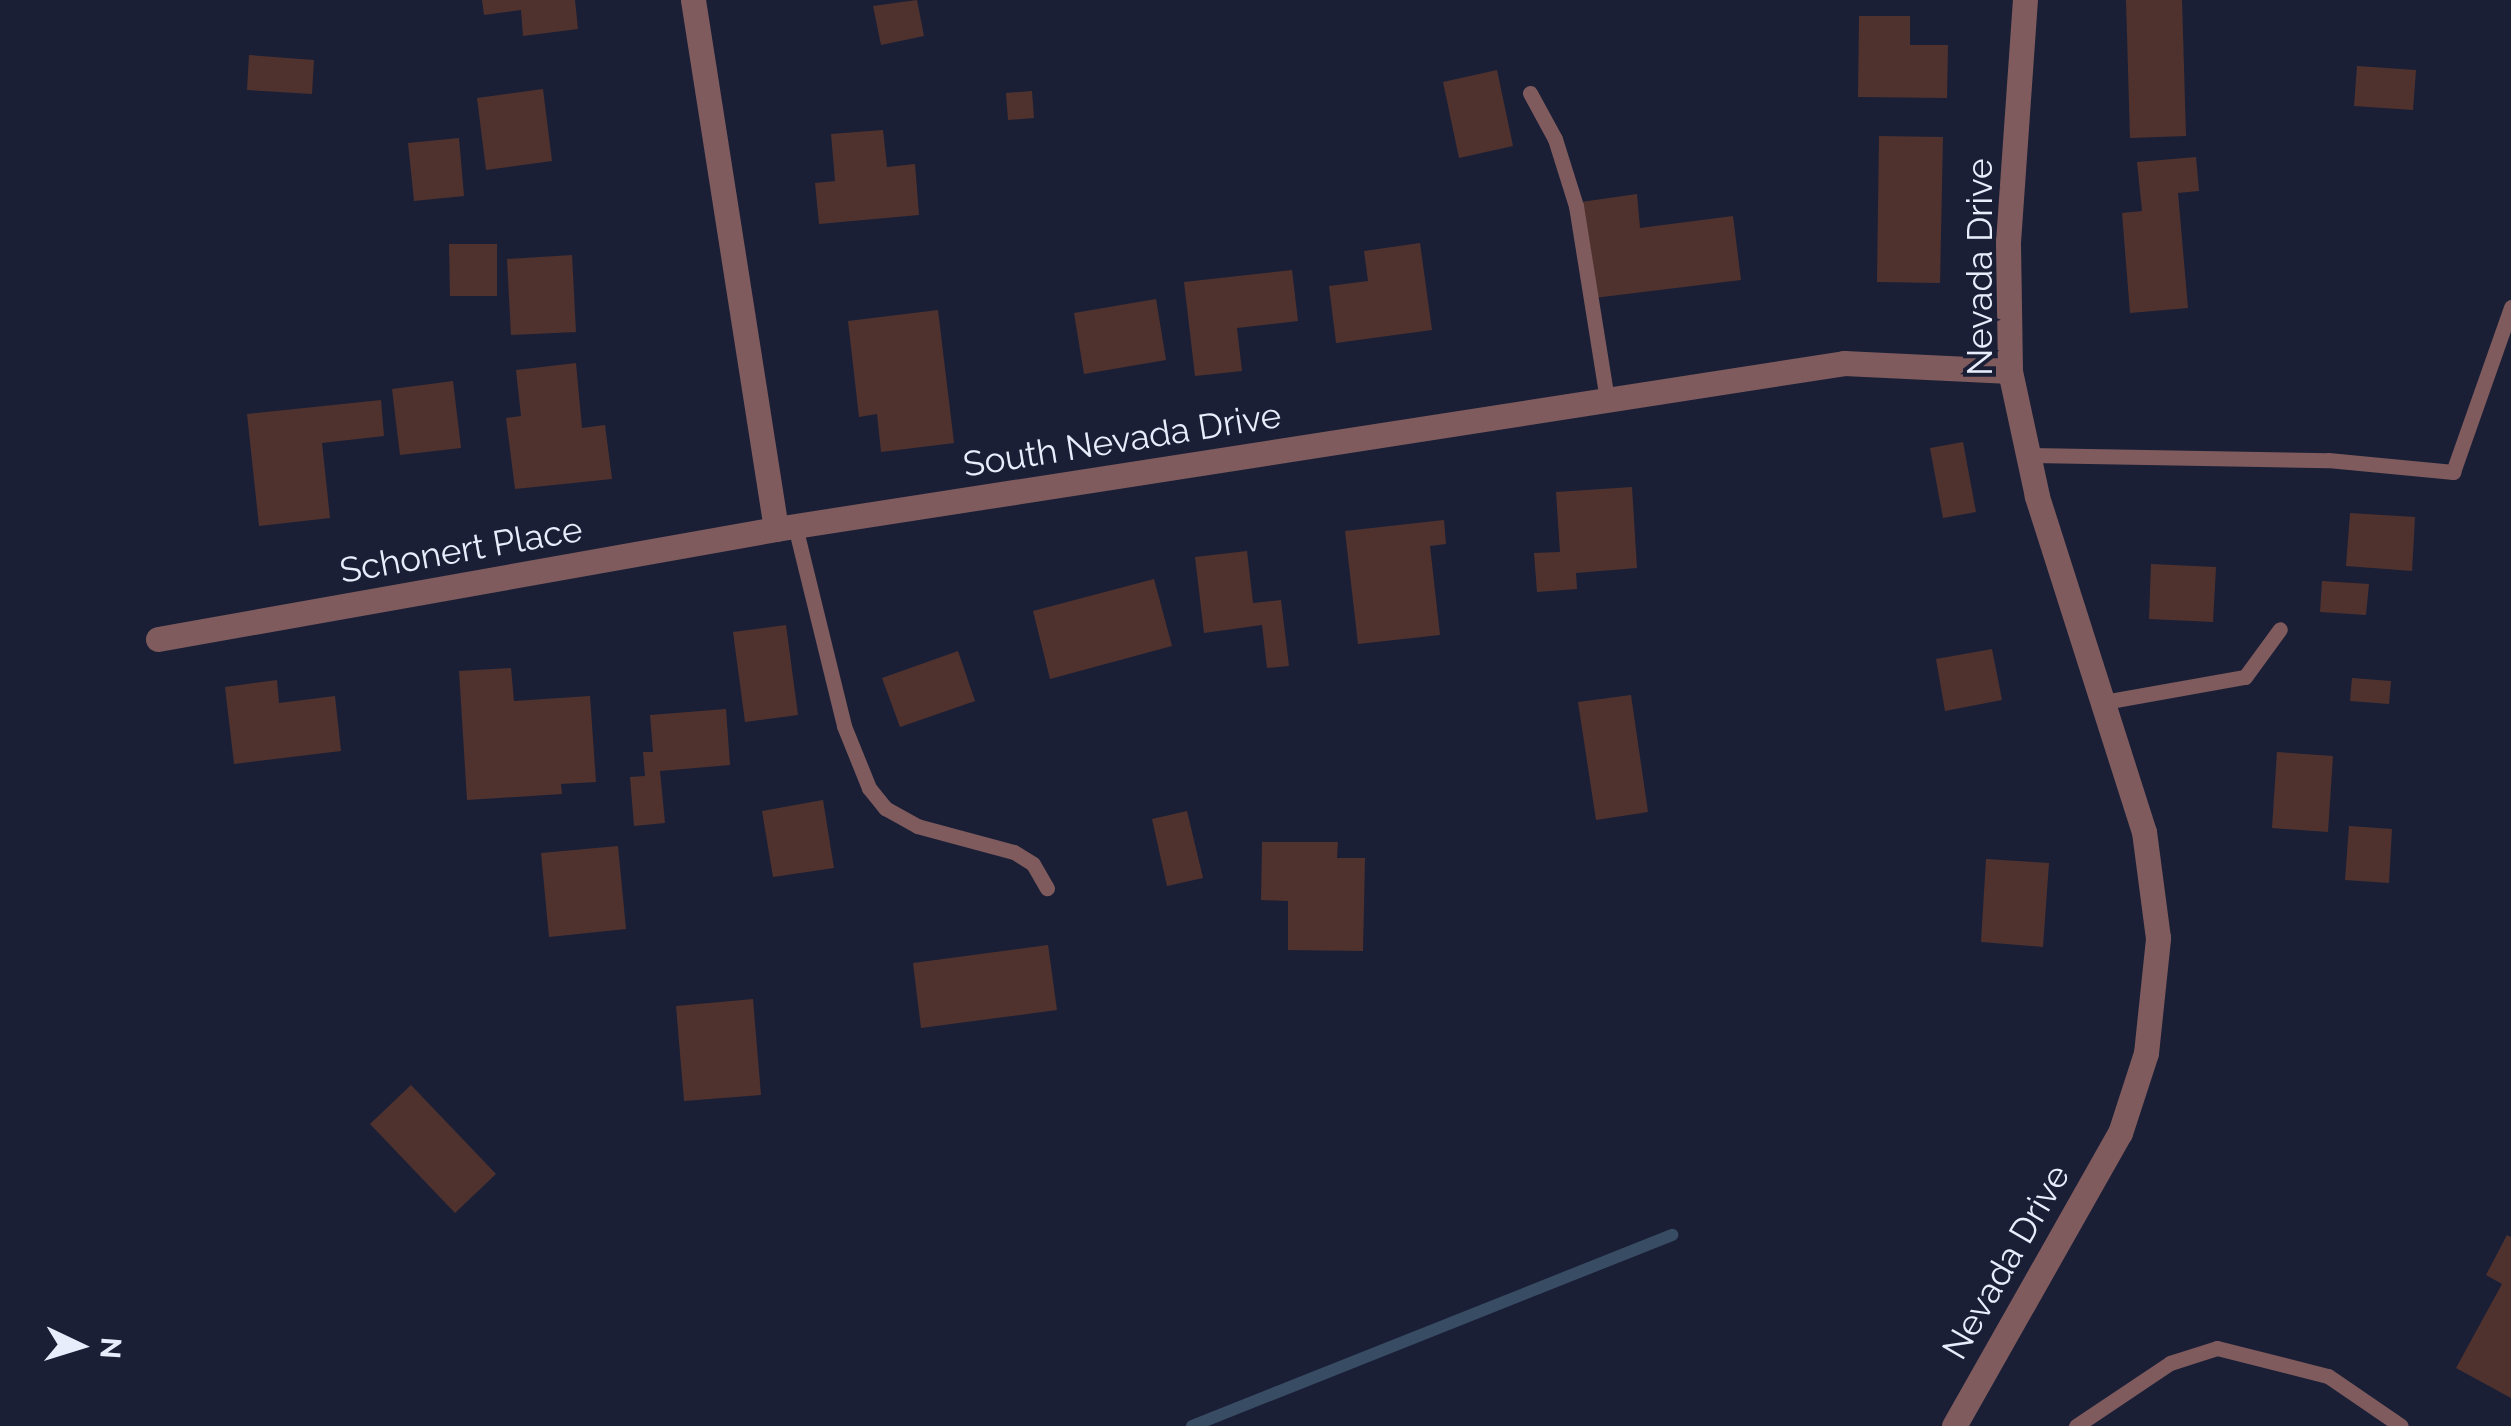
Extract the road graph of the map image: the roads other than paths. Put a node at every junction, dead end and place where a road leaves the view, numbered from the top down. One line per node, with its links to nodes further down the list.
1 (693, 0): 8 (street)
2 (2025, 0): 5 (street, Nevada Drive)
3 (1530, 94): 6 (lane)
4 (2511, 307): 7 (lane)
5 (2010, 371): 6 (street, South Nevada Drive); 7 (street, Nevada Drive)
6 (1608, 400): 8 (street, South Nevada Drive)
7 (2028, 455): 11 (street, Nevada Drive)
8 (786, 528): 10 (street, Schonert Place); 12 (lane)
9 (2280, 629): 11 (lane)
10 (158, 640)
11 (2104, 702): 13 (street, Nevada Drive)
12 (1047, 888)
13 (1954, 1426)
14 (2076, 1426): 15 (lane)
15 (2401, 1426)

